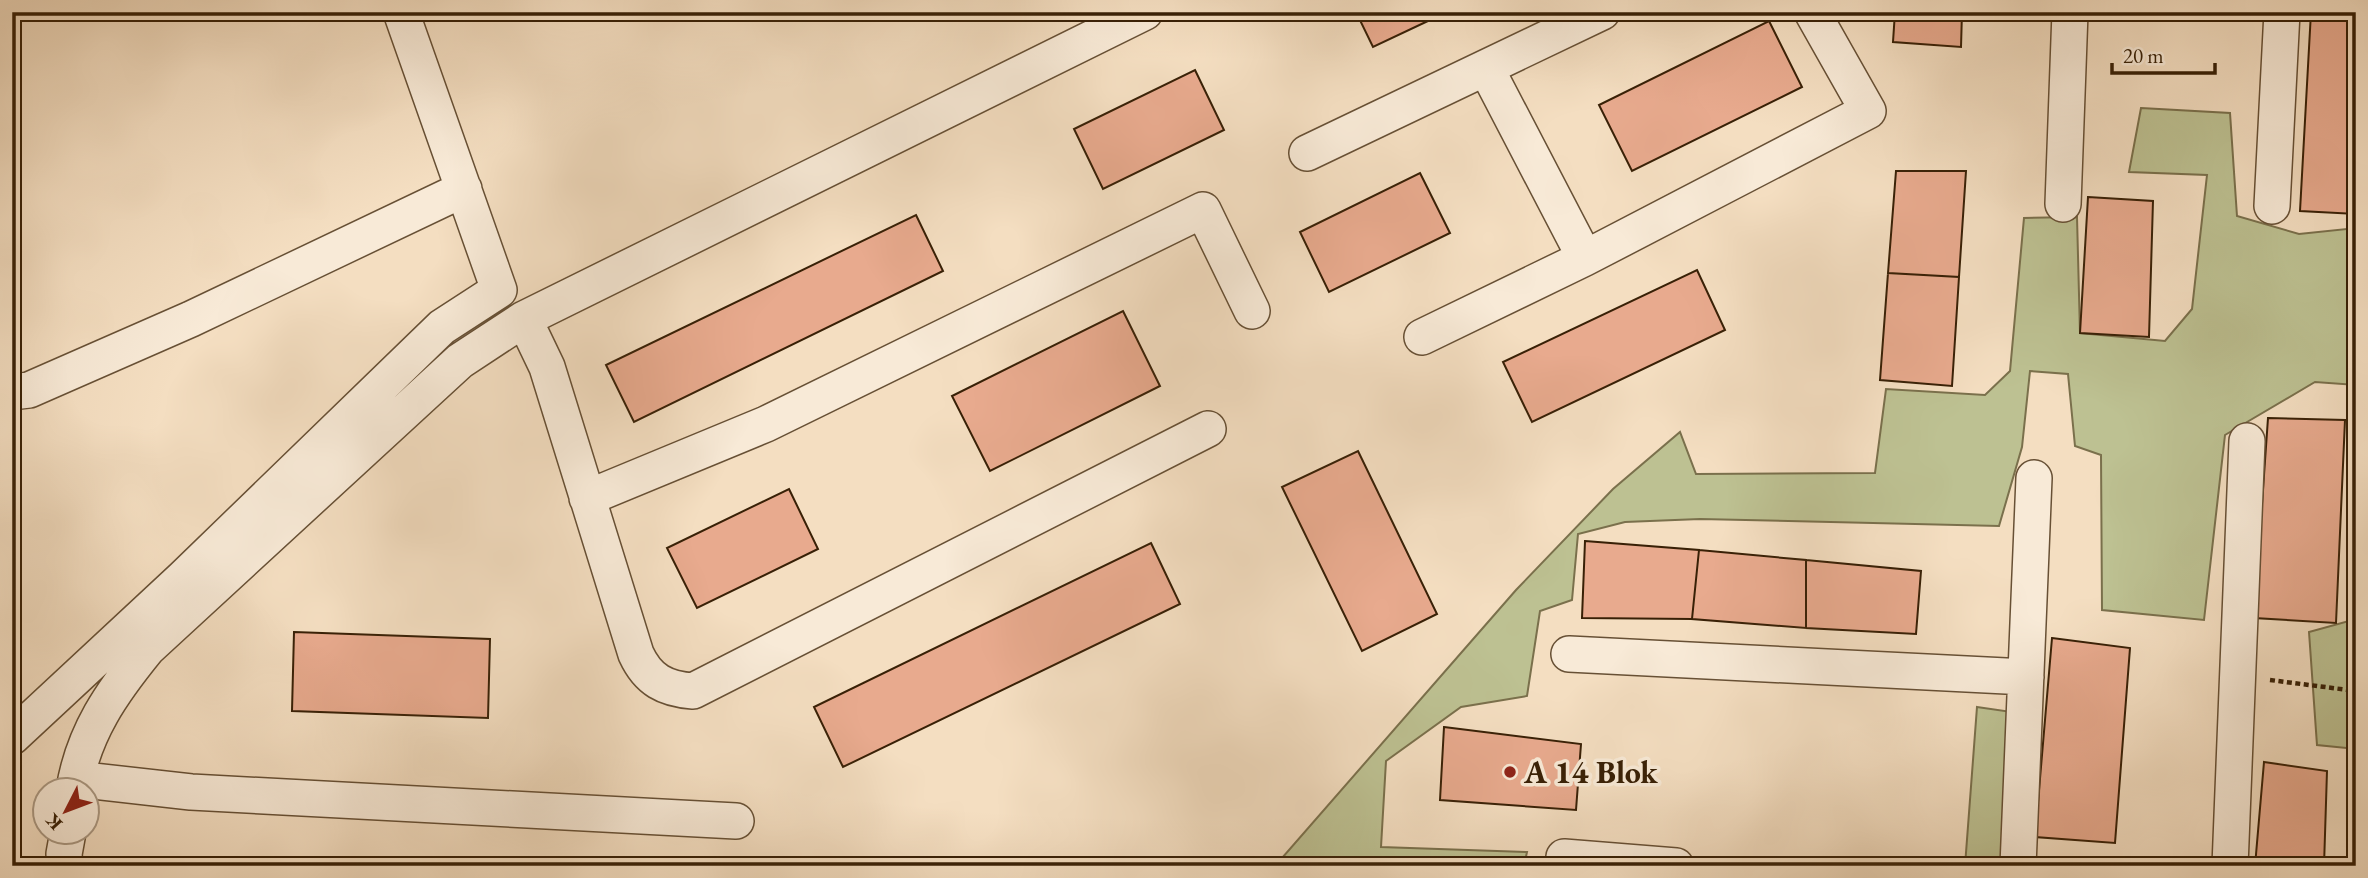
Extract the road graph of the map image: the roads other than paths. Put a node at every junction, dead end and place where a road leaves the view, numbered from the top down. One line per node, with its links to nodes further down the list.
1 (401, 12): 9 (street)
2 (1145, 12): 14 (street)
3 (1602, 12): 7 (street)
4 (1812, 12): 12 (street)
5 (2070, 12): 10 (street)
6 (2282, 12): 11 (street)
7 (1486, 68): 8 (street); 12 (street)
8 (1307, 153)
9 (464, 189): 16 (street); 23 (street)
10 (2063, 204)
11 (2272, 206)
12 (1585, 258): 15 (street)
13 (1252, 311): 20 (street)
14 (524, 318): 20 (street); 24 (street)
15 (1422, 337)
16 (12, 392)
17 (1208, 429): 20 (street)
18 (2247, 441): 32 (street)
19 (2035, 478): 22 (street)
20 (587, 498)
21 (1569, 654): 22 (street)
22 (2026, 677): 31 (street)
23 (12, 737)
24 (78, 776)
25 (102, 787): 26 (street)
26 (736, 821)
27 (65, 846): 29 (street)
28 (1564, 858): 30 (street)
29 (65, 866)
30 (1676, 866)
31 (2018, 866)
32 (2231, 866)

